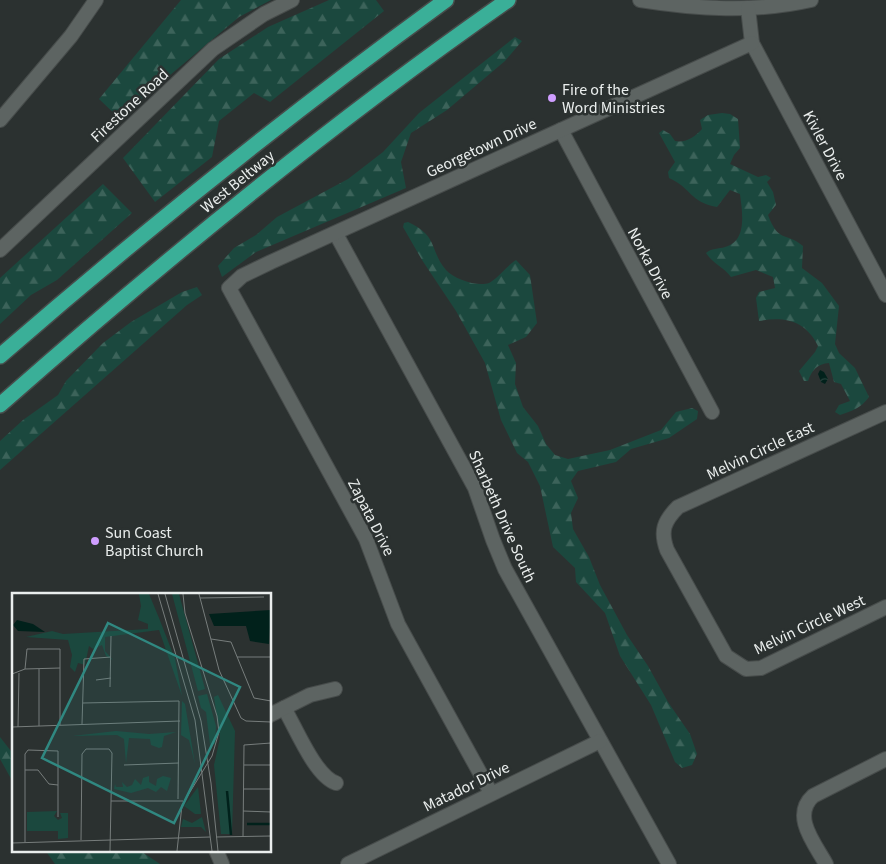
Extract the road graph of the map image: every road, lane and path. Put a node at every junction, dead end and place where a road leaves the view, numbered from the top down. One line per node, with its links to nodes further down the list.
1 (96, 0): 9 (street)
2 (292, 0): 12 (street, Firestone Road)
3 (446, 0): 15 (highway, West Beltway)
4 (508, 0): 16 (highway, West Beltway)
5 (640, 0): 7 (street)
6 (811, 0): 7 (street)
7 (748, 8): 8 (street, Kivler Drive)
8 (752, 43): 10 (street, Georgetown Drive); 14 (street, Kivler Drive)
9 (0, 120)
10 (562, 130): 11 (street, Georgetown Drive); 17 (street, Norka Drive)
11 (336, 234): 13 (street, Georgetown Drive); 24 (street, Sharbeth Drive South)
12 (0, 250)
13 (229, 288): 27 (street, Zapata Drive)
14 (886, 295)
15 (0, 356)
16 (0, 405)
17 (712, 412)
18 (886, 412): 20 (street, Melvin Circle East)
19 (886, 608): 20 (street, Melvin Circle West)
20 (746, 669)
21 (335, 689): 22 (street)
22 (284, 708): 23 (street); 26 (street)
23 (271, 714)
24 (600, 741): 27 (street, Matador Drive); 29 (street, Sharbeth Drive South)
25 (886, 759): 33 (street)
26 (336, 783)
27 (491, 792): 31 (street, Matador Drive)
28 (217, 852): 30 (street)
29 (667, 861): 32 (street)
30 (222, 864)
31 (348, 864)
32 (653, 864)
33 (826, 864)

